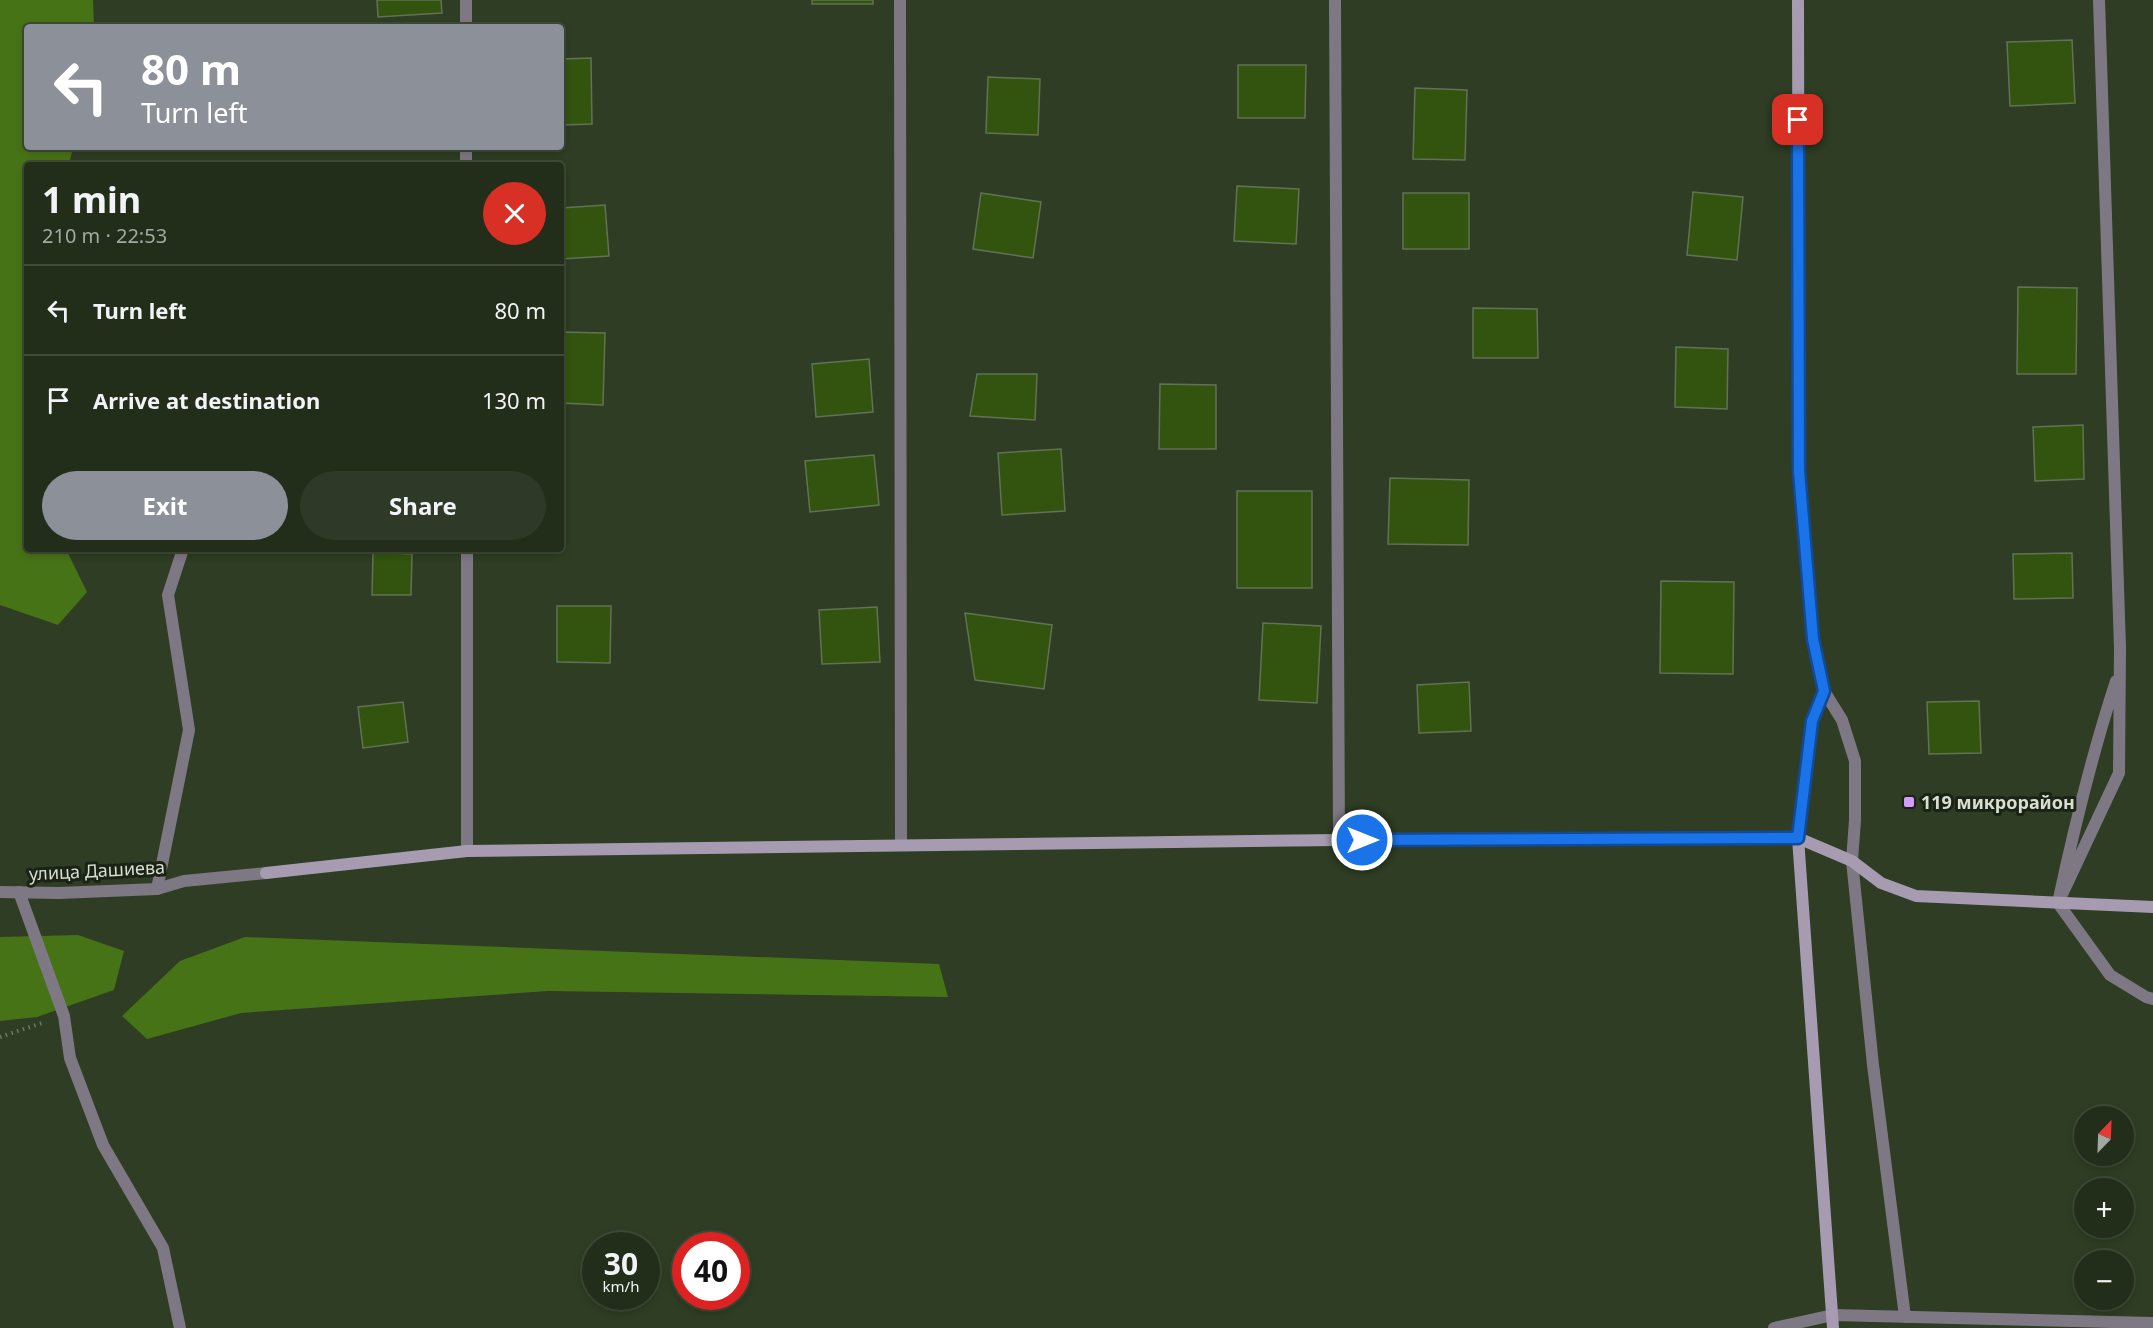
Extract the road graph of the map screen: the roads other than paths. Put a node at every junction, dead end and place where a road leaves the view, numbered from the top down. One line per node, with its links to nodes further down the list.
1 (466, 0): 6 (street)
2 (900, 0): 13 (street)
3 (1335, 0): 12 (street)
4 (1798, 0): 10 (street)
5 (2099, 0): 9 (street)
6 (466, 24)
7 (182, 552): 16 (street)
8 (467, 552): 14 (street)
9 (2120, 669): 19 (street); 19 (street)
10 (1824, 691): 11 (street); 15 (street)
11 (1798, 838): 12 (street); 15 (street); 23 (street)
12 (1339, 840): 13 (street)
13 (901, 845): 14 (street)
14 (467, 851): 16 (street, улица Дашиева)
15 (1852, 861): 19 (street); 22 (street)
16 (157, 889): 18 (street, улица Дашиева)
17 (0, 892): 18 (street, улица Дашиева)
18 (20, 892): 25 (street)
19 (2058, 903): 20 (street); 21 (street)
20 (2153, 907)
21 (2153, 999)
22 (1905, 1317): 23 (street); 24 (street)
23 (1833, 1322): 26 (street)
24 (2153, 1323)
25 (180, 1328)
26 (1774, 1328)

